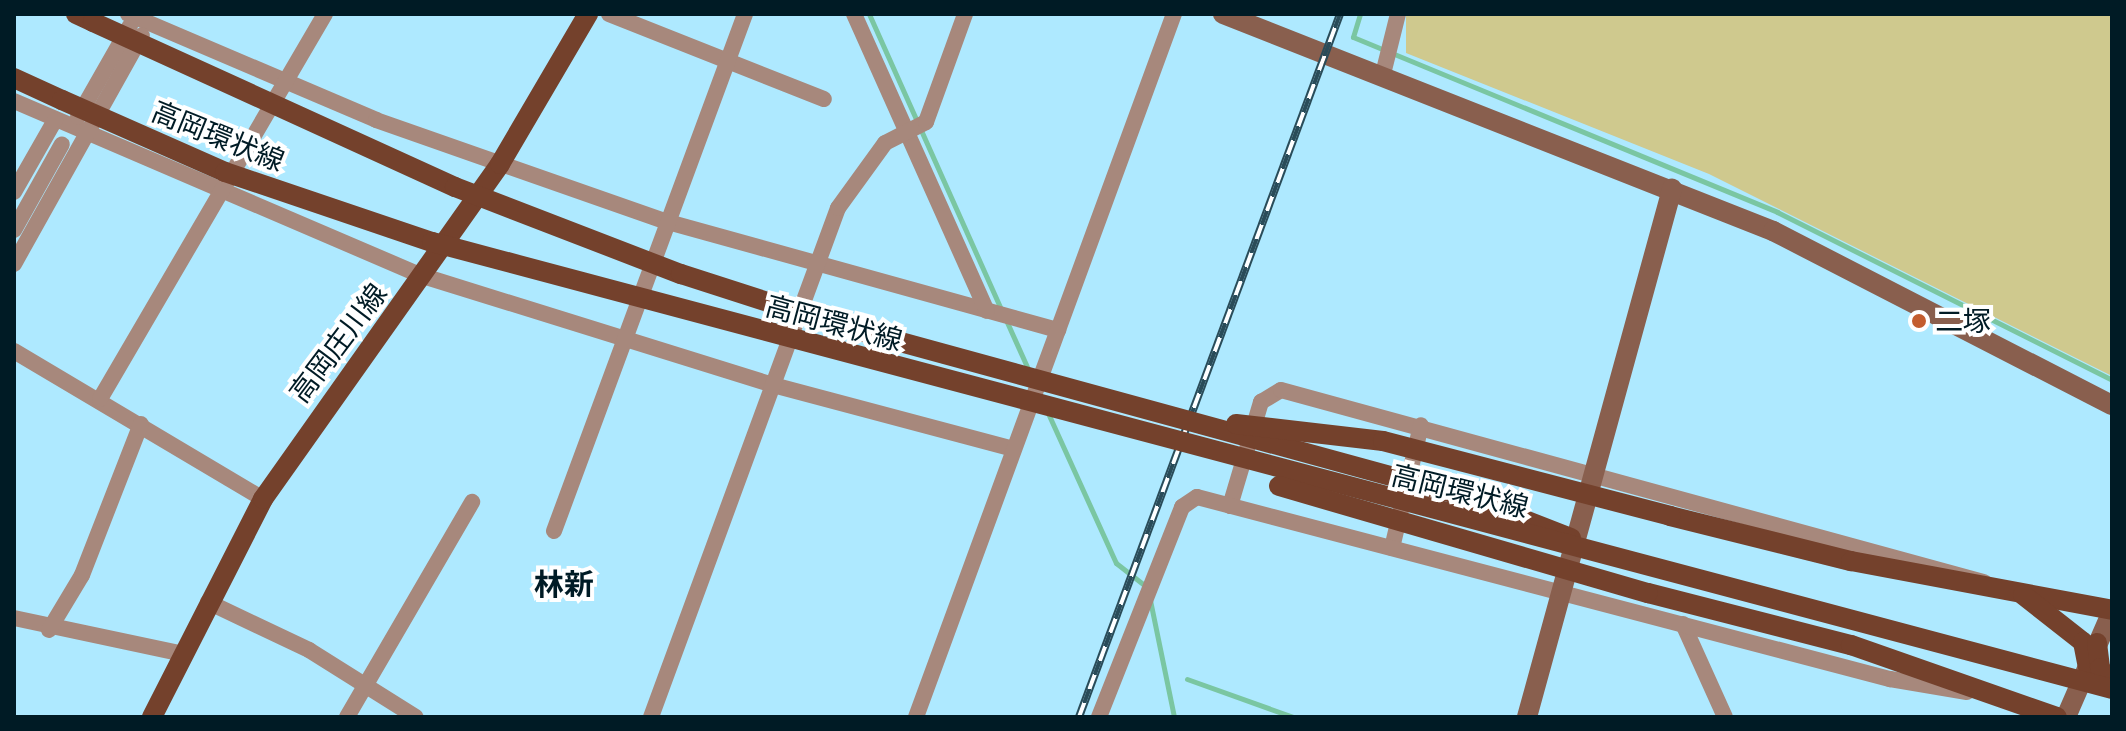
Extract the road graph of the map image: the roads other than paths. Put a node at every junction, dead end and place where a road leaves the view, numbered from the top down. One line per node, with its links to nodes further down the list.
1 (325, 14): 16 (street)
2 (588, 14): 24 (main road, 高岡庄川線)
3 (609, 14): 13 (street)
4 (745, 14): 13 (street)
5 (854, 14): 21 (street)
6 (965, 14): 21 (street)
7 (1174, 14): 34 (street)
8 (1223, 14): 14 (street)
9 (1398, 14): 14 (street)
10 (85, 18): 41 (main road, 高岡環状線, bridge)
11 (129, 19): 12 (street); 19 (street)
12 (151, 19): 16 (street); 22 (street)
13 (727, 63): 17 (street); 28 (street)
14 (1383, 74): 25 (street)
15 (14, 78): 40 (main road, 高岡環状線, bridge)
16 (284, 81): 24 (street); 27 (street)
17 (824, 99)
18 (14, 101): 20 (street)
19 (78, 117)
20 (55, 120): 22 (street); 26 (street)
21 (914, 126): 31 (street); 33 (street)
22 (88, 135): 27 (street); 30 (street)
23 (62, 144): 29 (street)
24 (500, 164): 28 (street); 32 (main road, 高岡庄川線)
25 (1672, 189): 39 (street); 45 (street)
26 (14, 192)
27 (224, 193): 32 (street); 38 (street)
28 (668, 222): 31 (street); 35 (street)
29 (14, 230)
30 (14, 264)
31 (817, 265): 33 (street); 37 (street)
32 (423, 276): 35 (street); 46 (main road, 高岡庄川線)
33 (987, 311): 34 (street)
34 (1058, 330): 44 (street)
35 (626, 338): 37 (street); 49 (street)
36 (14, 351): 38 (street)
37 (773, 385): 44 (street); 69 (street)
38 (100, 399): 42 (street)
39 (2112, 405)
40 (1059, 414): 51 (main road, 高岡環状線, bridge); 65 (main road, bridge)
41 (1172, 417): 51 (main road, 高岡環状線, bridge); 52 (main road, bridge)
42 (141, 424): 46 (street); 59 (street)
43 (1421, 425): 45 (street); 48 (street); 50 (street)
44 (1013, 449): 70 (street)
45 (1594, 473): 52 (street); 53 (street)
46 (263, 499): 55 (main road, 高岡庄川線)
47 (472, 502): 63 (street)
48 (1230, 506): 50 (street); 71 (street)
49 (554, 531)
50 (1392, 548): 53 (street)
51 (1657, 571): 64 (main road, 高岡環状線, bridge)
52 (1999, 590): 54 (main road)
53 (1562, 592): 58 (street); 72 (street)
54 (2020, 593): 56 (main road); 62 (main road)
55 (208, 602): 61 (main road, 高岡庄川線); 63 (street)
56 (2112, 610): 60 (street)
57 (14, 618): 59 (street)
58 (1683, 624): 65 (street); 73 (street)
59 (49, 630): 61 (street)
60 (2097, 643): 62 (street); 64 (main road)
61 (184, 654): 66 (main road, 高岡庄川線)
62 (2088, 667): 75 (street)
63 (365, 688): 67 (street); 68 (street)
64 (2112, 688)
65 (1986, 696): 74 (main road)
66 (152, 717)
67 (347, 717)
68 (416, 717)
69 (651, 717)
70 (916, 717)
71 (1099, 717)
72 (1527, 717)
73 (1725, 717)
74 (2057, 717)
75 (2066, 717)

